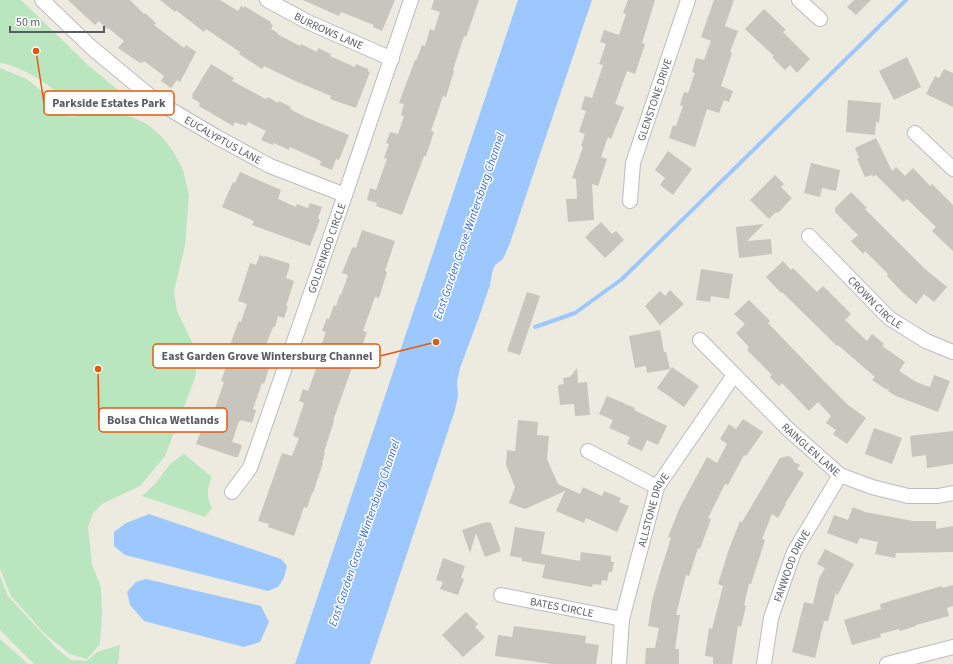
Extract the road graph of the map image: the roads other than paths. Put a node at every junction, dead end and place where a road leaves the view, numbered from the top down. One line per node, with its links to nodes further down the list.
1 (42, 0): 10 (street, EUCALYPTUS LANE)
2 (267, 0): 7 (street, BURROWS LANE)
3 (411, 0): 7 (street, GOLDENROD CIRCLE)
4 (688, 0): 11 (street, GLENSTONE DRIVE)
5 (799, 0): 6 (street)
6 (820, 19)
7 (392, 59): 10 (street, GOLDENROD CIRCLE)
8 (915, 132): 9 (street)
9 (953, 169)
10 (345, 195): 19 (street, GOLDENROD CIRCLE)
11 (630, 202)
12 (809, 236): 14 (street, CROWN CIRCLE)
13 (700, 340): 15 (street, RAINGLEN LANE)
14 (953, 352)
15 (734, 375): 17 (street, RAINGLEN LANE); 18 (street, ALLSTONE DRIVE)
16 (588, 452): 18 (street)
17 (840, 475): 20 (street, RAINGLEN LANE); 25 (street, FANWOOD DRIVE)
18 (657, 487): 22 (street, ALLSTONE DRIVE)
19 (232, 492)
20 (953, 493)
21 (501, 594): 22 (street, BATES CIRCLE)
22 (622, 619): 24 (street, ALLSTONE DRIVE)
23 (953, 647): 26 (street)
24 (619, 664)
25 (764, 664)
26 (887, 664)

